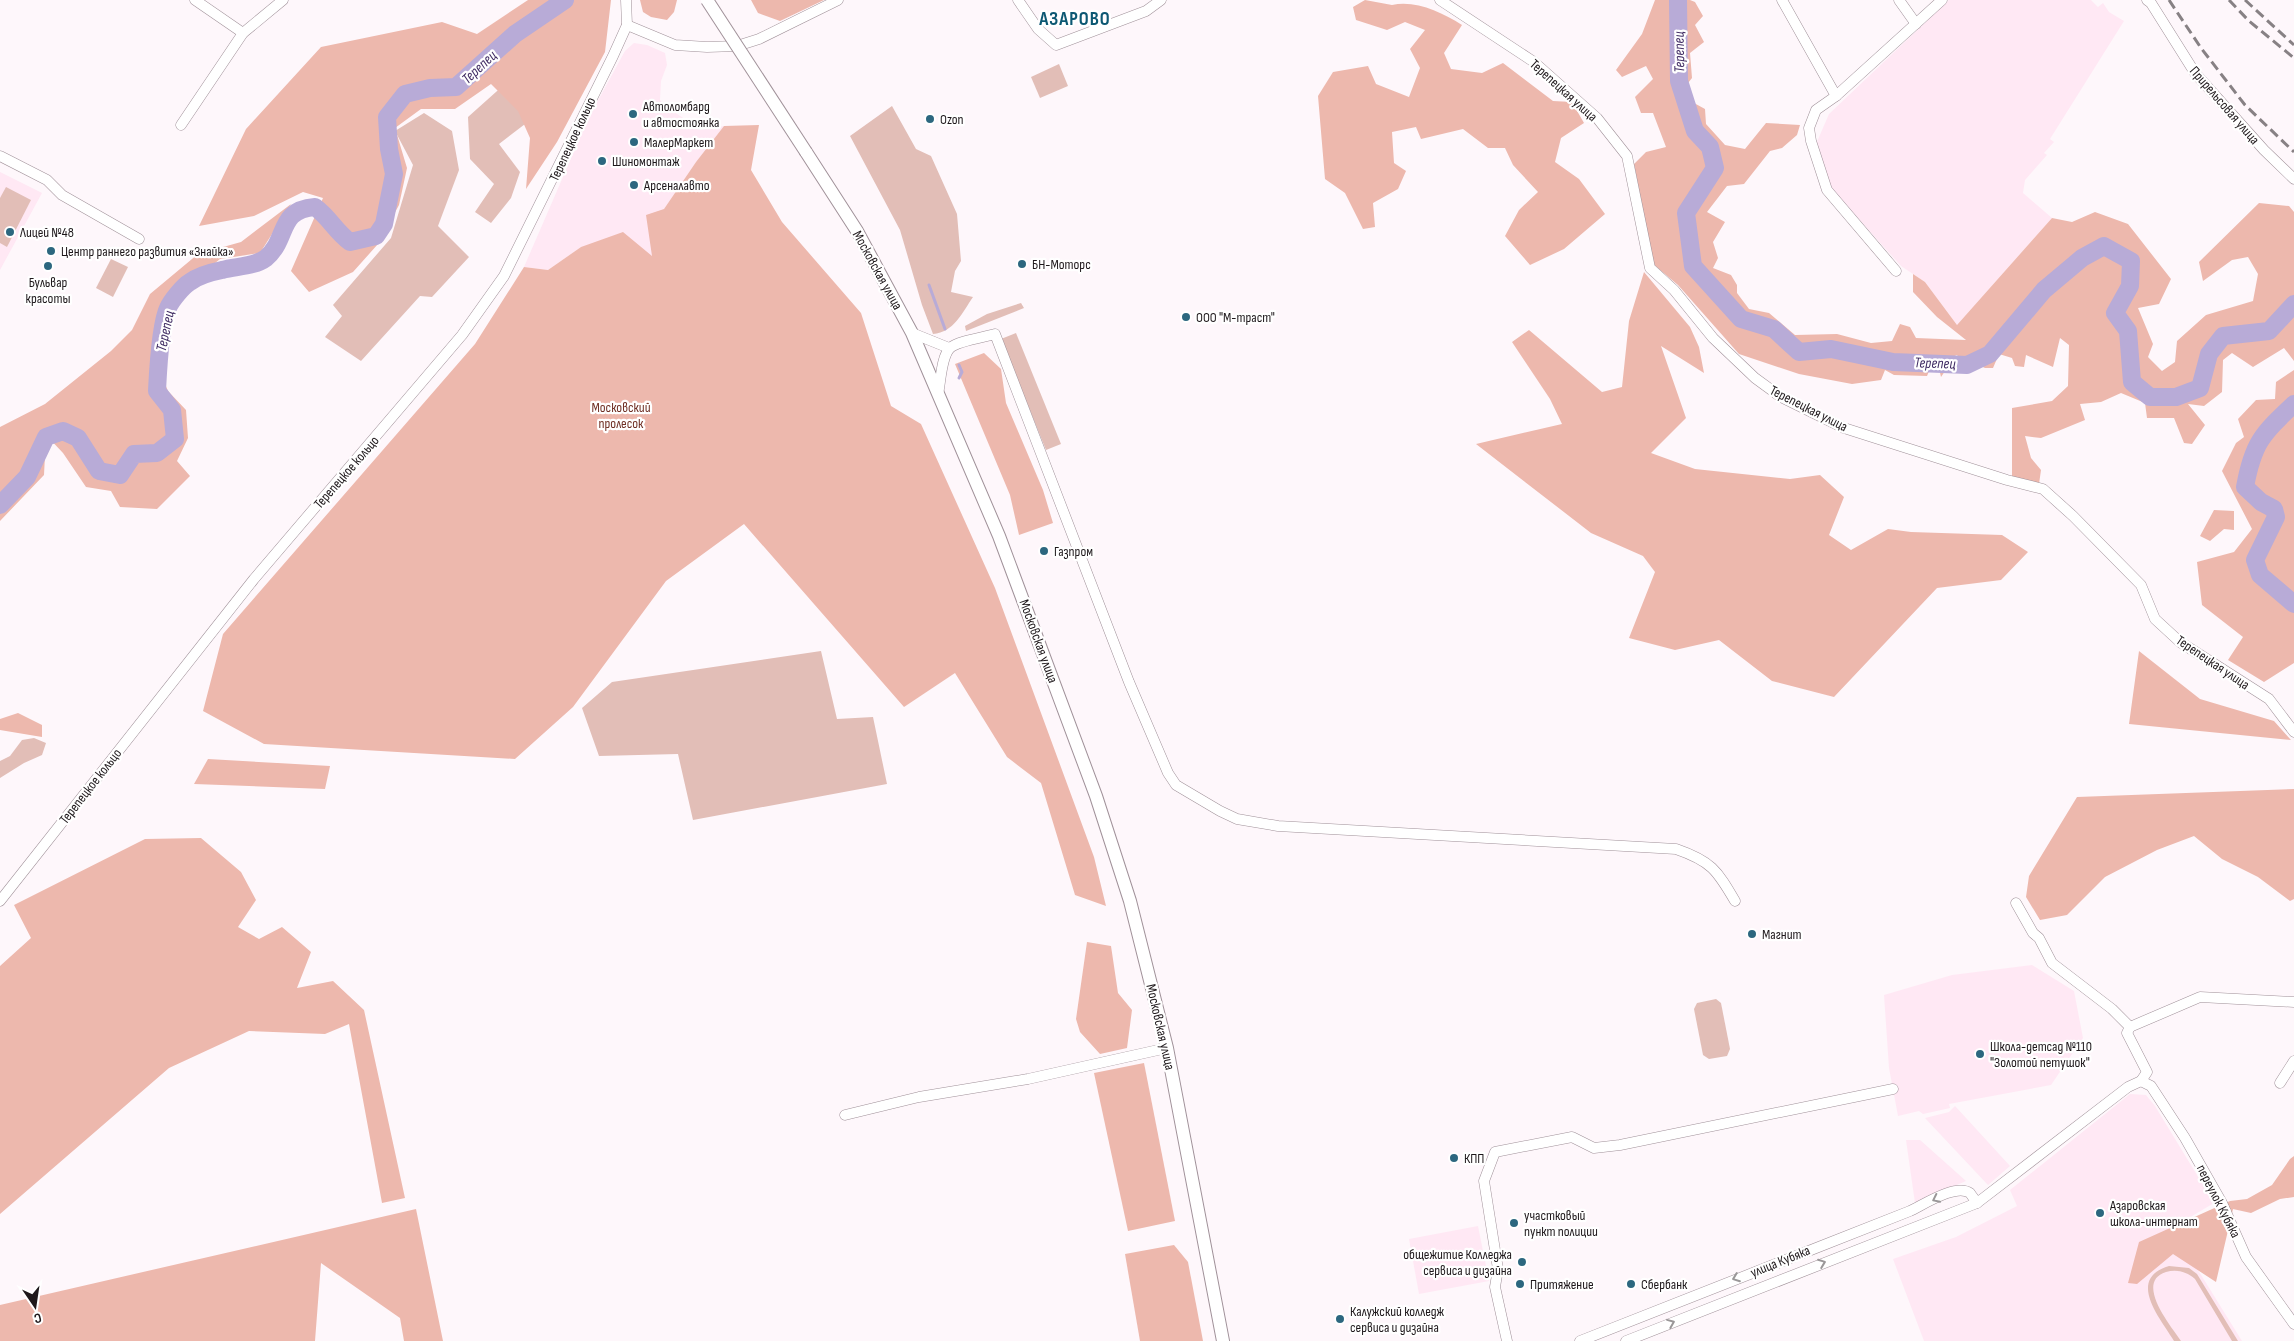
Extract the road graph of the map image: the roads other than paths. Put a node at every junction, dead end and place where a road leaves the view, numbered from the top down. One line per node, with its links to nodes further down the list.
1 (195, 0): 15 (street)
2 (283, 0): 15 (street)
3 (707, 0): 22 (main road, Московская улица, bridge)
4 (838, 0): 14 (street)
5 (1018, 0): 6 (street)
6 (1161, 0)
7 (1440, 0): 25 (street, Терепецкая улица)
8 (1782, 0): 16 (street)
9 (1899, 0): 13 (street)
10 (1942, 0): 13 (street)
11 (2147, 0): 19 (street, Прирельсовая улица)
12 (627, 3): 14 (street, Терепецкое кольцо)
13 (1916, 24): 16 (street)
14 (627, 25): 26 (street, Терепецкое кольцо)
15 (243, 33): 17 (street)
16 (1836, 96): 21 (street)
17 (181, 125)
18 (0, 156): 20 (street)
19 (2294, 179)
20 (139, 239)
21 (1896, 271)
22 (912, 333): 23 (street); 24 (main road, Московская улица)
23 (949, 348): 24 (street); 27 (street)
24 (938, 394): 31 (main road, Московская улица)
25 (2294, 732)
26 (0, 901)
27 (1735, 901)
28 (2016, 903): 30 (street)
29 (2294, 1002): 30 (street)
30 (2130, 1027): 33 (street)
31 (1167, 1048): 36 (street); 39 (main road, Московская улица)
32 (2294, 1061): 34 (street)
33 (2140, 1081): 37 (street, улица Кубяка); 38 (street, переулок Кубяка)
34 (2280, 1083)
35 (1893, 1089): 40 (street)
36 (845, 1115)
37 (1977, 1203): 41 (street, улица Кубяка, one-way to 41); 42 (street, улица Кубяка, one-way to 37)
38 (2294, 1324)
39 (1223, 1341)
40 (1507, 1341)
41 (1580, 1341)
42 (1626, 1341)

